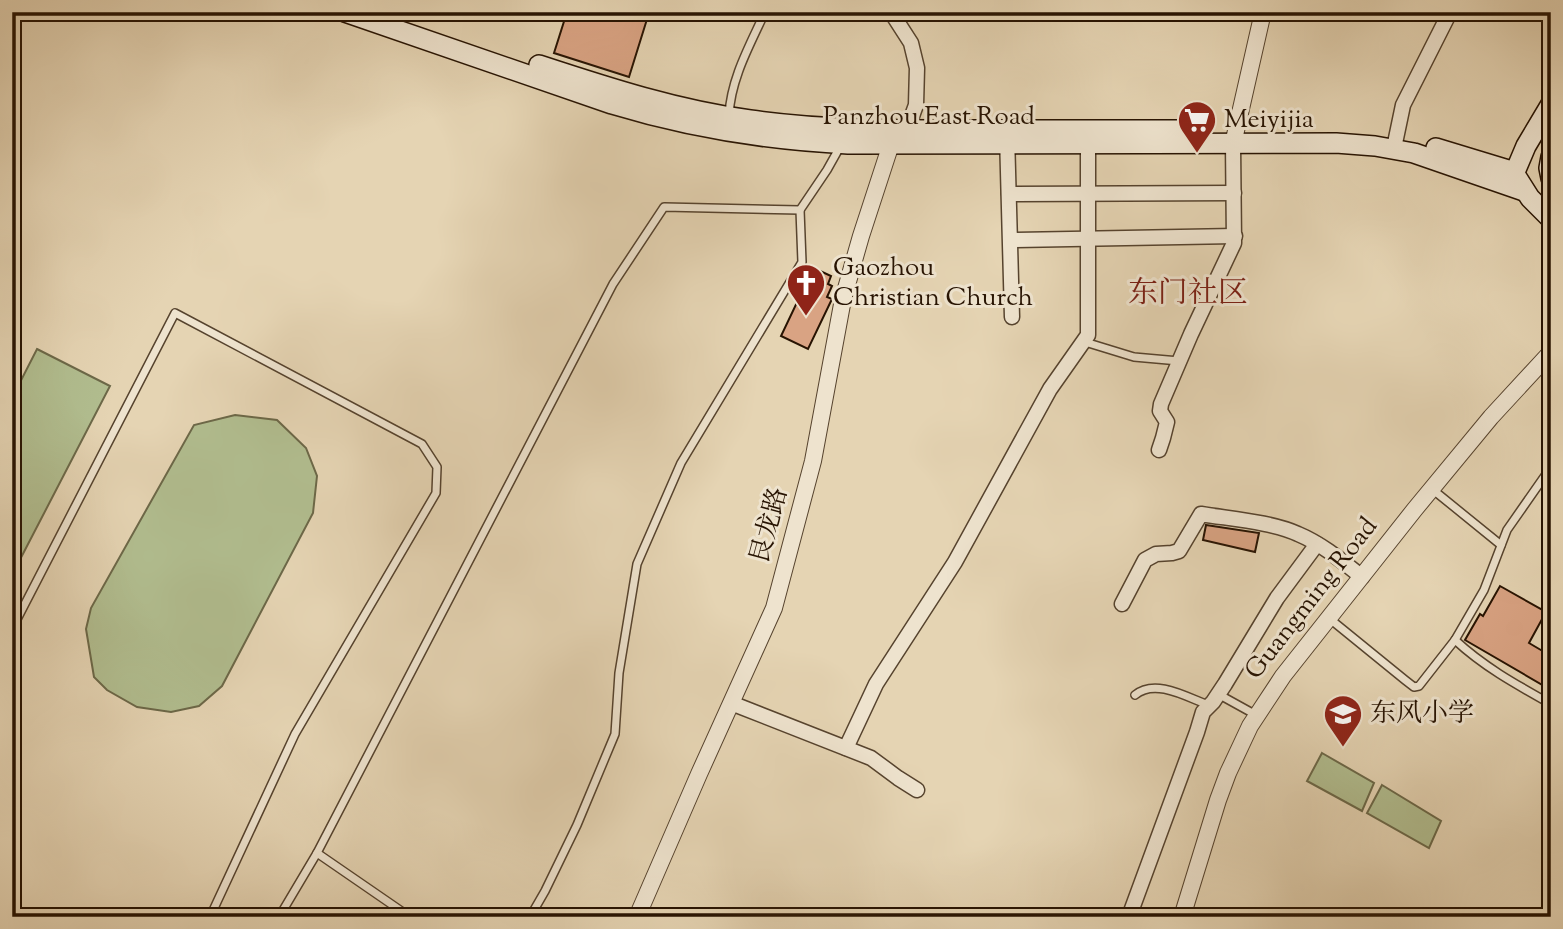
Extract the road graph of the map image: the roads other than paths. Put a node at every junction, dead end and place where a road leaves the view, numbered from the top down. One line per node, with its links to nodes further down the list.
1 (345, 12): 8 (main road, Panzhou East Road)
2 (381, 12): 8 (main road, Panzhou East Road)
3 (765, 12): 8 (lane)
4 (891, 12): 10 (street)
5 (1263, 12): 13 (street)
6 (1450, 12): 14 (street)
7 (1551, 104): 16 (main road)
8 (729, 125): 9 (main road, Panzhou East Road)
9 (845, 136): 10 (main road, Panzhou East Road); 22 (lane)
10 (895, 137): 11 (main road, Panzhou East Road); 43 (street, 艮龙路)
11 (1007, 137): 12 (main road, Panzhou East Road); 20 (street)
12 (1088, 137): 13 (main road, Panzhou East Road); 21 (street)
13 (1235, 137): 14 (main road, Panzhou East Road); 19 (street)
14 (1394, 142): 16 (main road, Panzhou East Road); 18 (main road, Panzhou East Road)
15 (1551, 158): 17 (main road)
16 (1515, 172): 18 (main road)
17 (1551, 177)
18 (1524, 191): 23 (main road)
19 (1234, 193): 21 (street); 24 (street)
20 (1009, 194): 21 (street); 26 (street)
21 (1088, 195): 25 (street)
22 (800, 211): 48 (lane); 52 (lane)
23 (1551, 219)
24 (1236, 236): 25 (street); 30 (street)
25 (1089, 239): 26 (street); 28 (street)
26 (1011, 240): 27 (street)
27 (1012, 317)
28 (1085, 342): 30 (lane); 46 (street)
29 (1551, 352): 33 (street, Guangming Road)
30 (1179, 361): 31 (street)
31 (1159, 450)
32 (1551, 467): 35 (lane)
33 (1432, 489): 35 (lane); 36 (street, Guangming Road)
34 (1317, 544): 36 (street); 37 (street); 42 (street)
35 (1501, 545): 40 (lane)
36 (1362, 577): 38 (street, Guangming Road)
37 (1122, 604)
38 (1330, 618): 40 (lane); 45 (street, Guangming Road)
39 (12, 629): 49 (lane)
40 (1455, 640): 44 (lane)
41 (1135, 695): 42 (lane)
42 (1214, 700): 45 (lane); 54 (street)
43 (731, 702): 46 (street); 53 (street, 艮龙路)
44 (1551, 704)
45 (1257, 715): 55 (street, Guangming Road)
46 (846, 748): 47 (street)
47 (917, 790)
48 (317, 853): 50 (lane); 51 (lane)
49 (210, 917)
50 (279, 917)
51 (410, 917)
52 (530, 917)
53 (636, 917)
54 (1129, 917)
55 (1182, 917)

